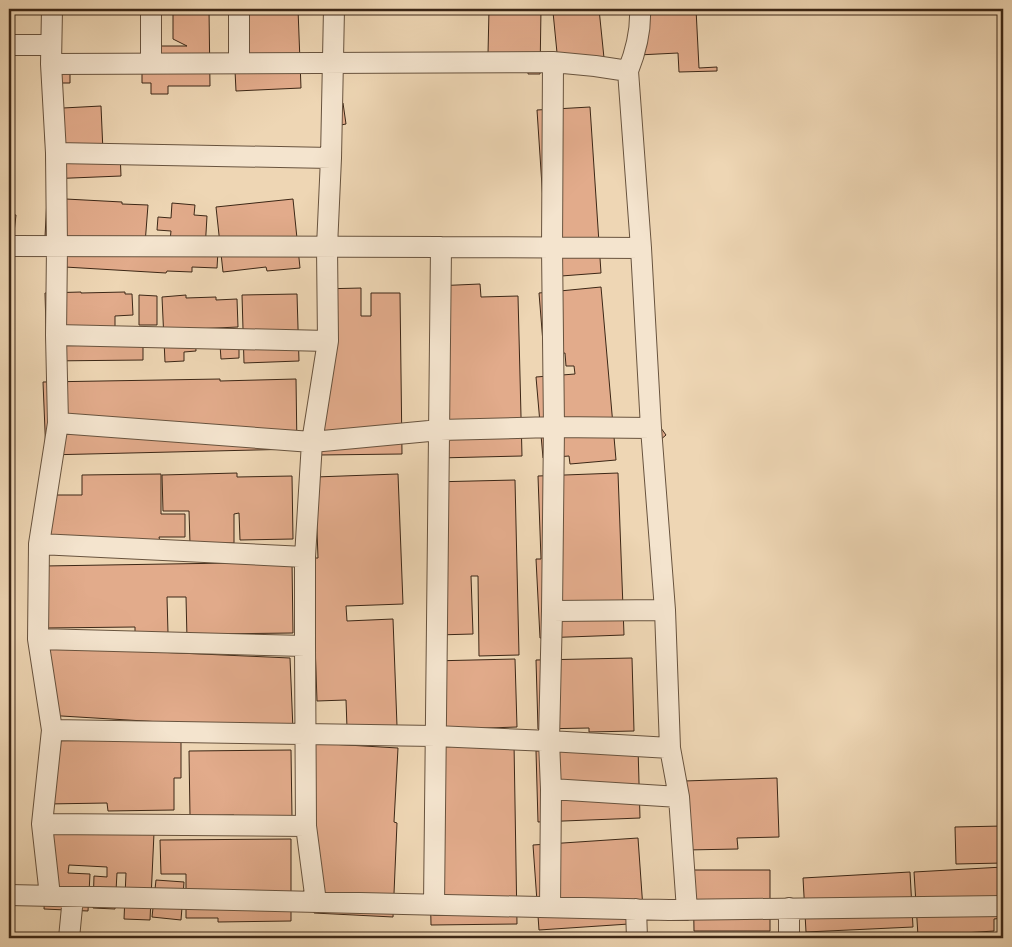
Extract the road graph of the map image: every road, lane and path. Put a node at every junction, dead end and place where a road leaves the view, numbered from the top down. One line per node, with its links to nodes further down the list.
1 (52, 9): 7 (street)
2 (151, 9): 9 (street)
3 (239, 9): 10 (street)
4 (334, 9): 11 (street)
5 (640, 9): 12 (street)
6 (9, 46): 7 (street)
7 (51, 55): 9 (street); 13 (street)
8 (553, 62): 11 (street); 12 (street); 19 (street)
9 (150, 63): 10 (street)
10 (239, 63): 11 (street)
11 (333, 63): 14 (street)
12 (628, 71): 20 (street)
13 (56, 153): 14 (street); 17 (street)
14 (331, 158): 18 (street)
15 (9, 246): 17 (street)
16 (441, 246): 18 (street); 19 (street); 26 (street)
17 (57, 247): 18 (street); 21 (street)
18 (328, 247): 22 (street)
19 (552, 248): 20 (street); 24 (street)
20 (641, 248): 25 (street)
21 (56, 335): 22 (street); 23 (street)
22 (328, 340): 27 (street)
23 (58, 423): 27 (street); 28 (street)
24 (554, 427): 25 (street); 26 (street); 30 (street)
25 (651, 428): 31 (street)
26 (440, 430): 27 (street); 36 (street)
27 (312, 442): 29 (street)
28 (39, 544): 29 (street); 32 (street)
29 (305, 557): 33 (street)
30 (552, 610): 31 (street); 37 (street)
31 (665, 610): 38 (street)
32 (38, 639): 33 (street); 34 (street)
33 (304, 646): 35 (street)
34 (52, 730): 35 (street); 41 (street)
35 (306, 734): 36 (street); 42 (street)
36 (434, 736): 37 (street); 47 (street)
37 (549, 741): 38 (street); 39 (street)
38 (670, 748): 40 (street)
39 (551, 789): 40 (street); 49 (street)
40 (679, 797): 52 (street)
41 (42, 824): 42 (street); 44 (street)
42 (306, 826): 46 (street)
43 (9, 895): 44 (street)
44 (50, 896): 45 (street)
45 (73, 897): 46 (street); 53 (street)
46 (316, 902): 47 (street)
47 (434, 905): 49 (street)
48 (1003, 906): 50 (street)
49 (550, 907): 51 (street)
50 (789, 908): 52 (street); 55 (street)
51 (636, 909): 52 (street); 54 (street)
52 (687, 910)
53 (69, 938)
54 (637, 938)
55 (789, 938)

